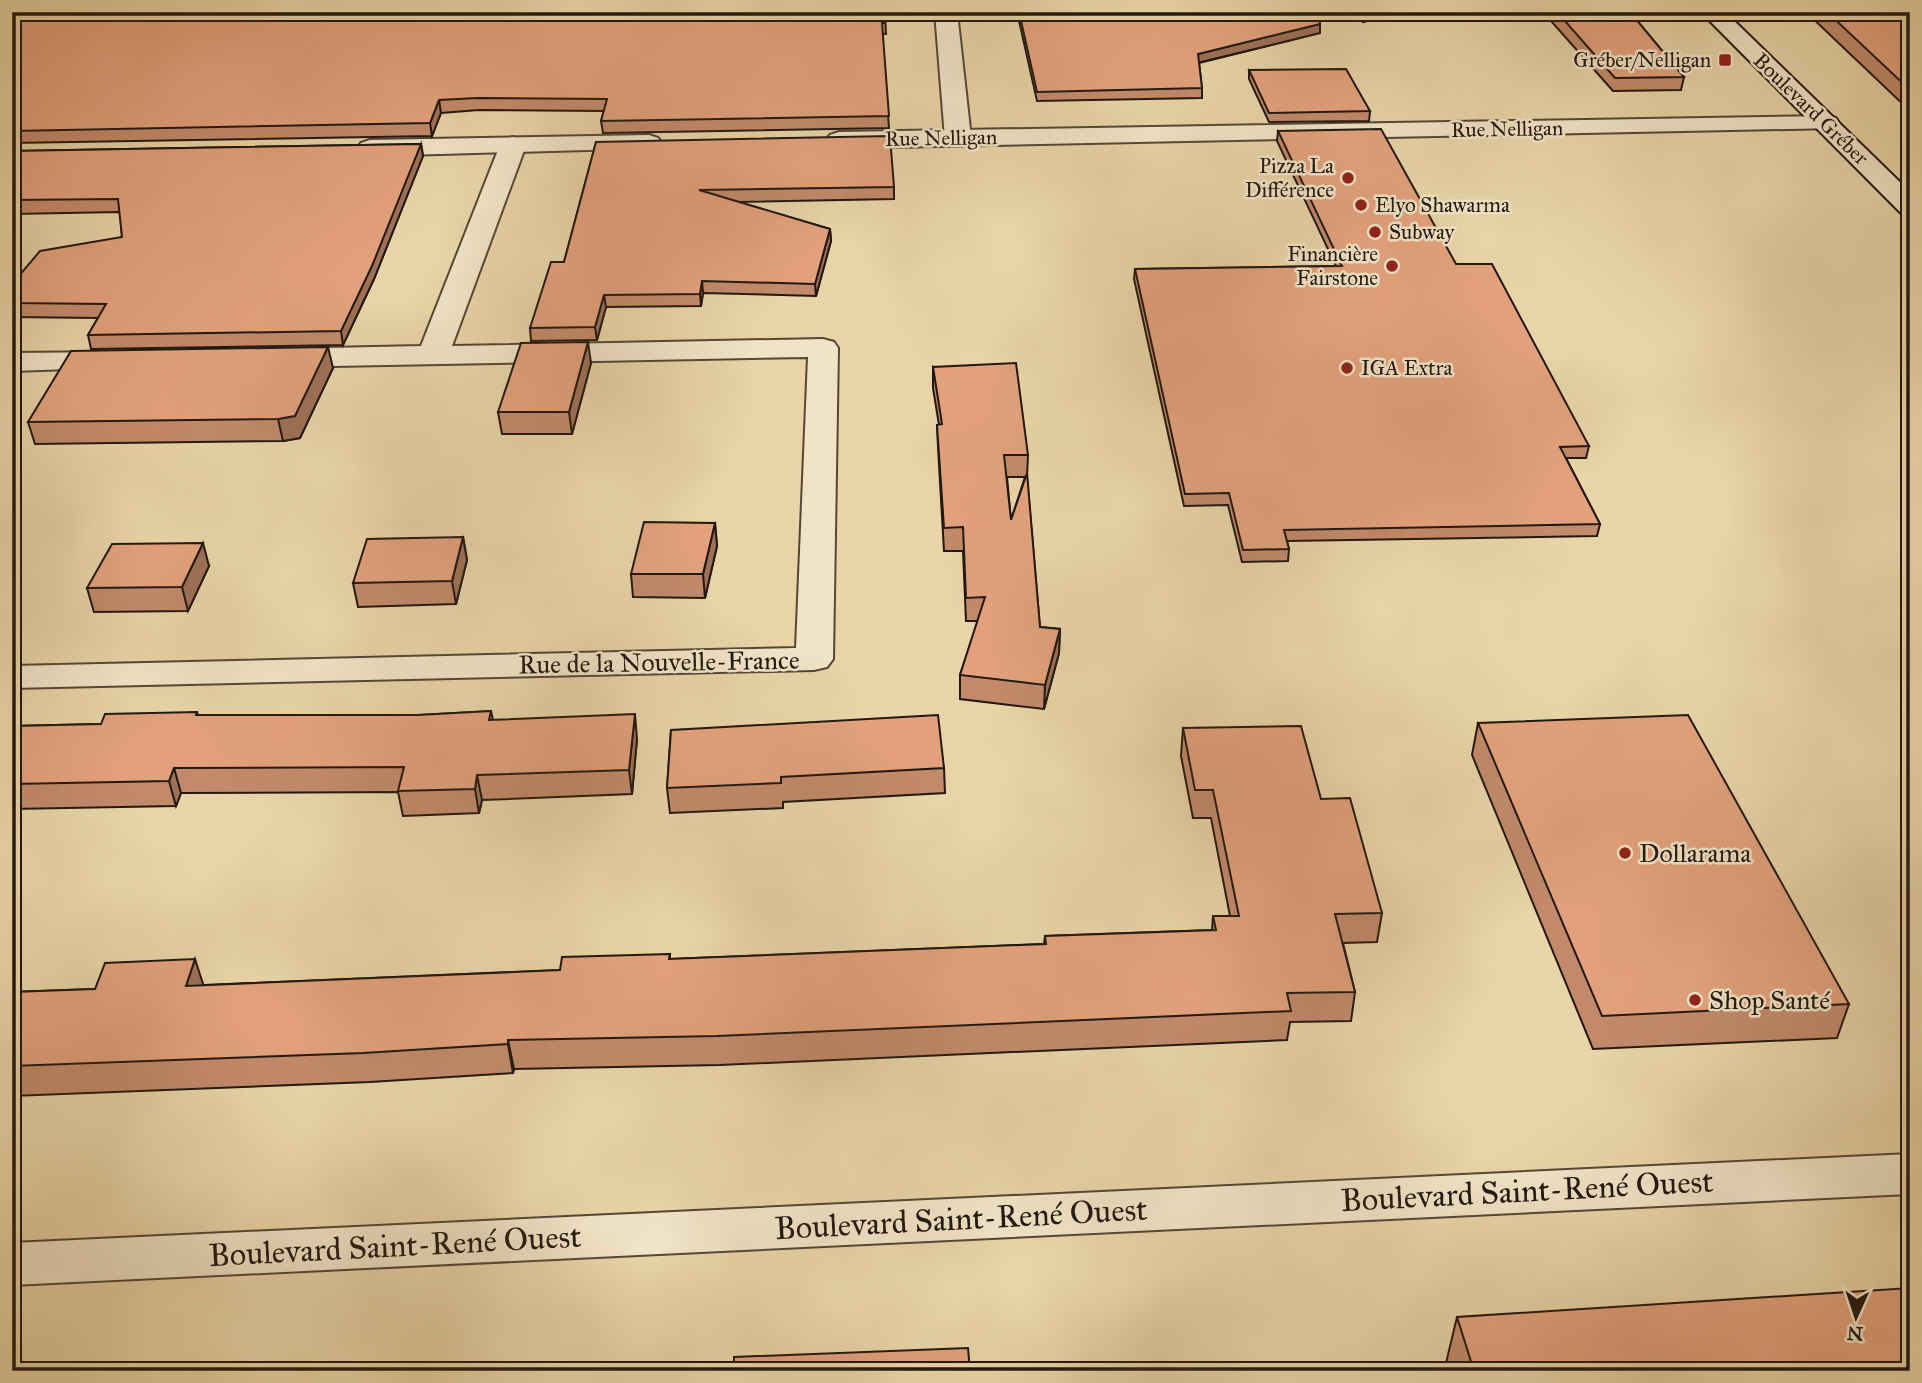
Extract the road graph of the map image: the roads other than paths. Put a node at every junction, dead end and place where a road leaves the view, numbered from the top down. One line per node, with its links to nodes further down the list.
1 (946, 12): 4 (street)
2 (1712, 12): 3 (street, Boulevard Gréber)
3 (1827, 123): 4 (street, Rue Nelligan); 9 (street, Boulevard Gréber)
4 (958, 138): 5 (street, Rue Nelligan)
5 (818, 140)
6 (680, 142): 7 (street)
7 (513, 145): 8 (street); 10 (street)
8 (346, 148)
9 (1910, 207)
10 (433, 355): 11 (street, Rue de la Nouvelle-France); 14 (street, Rue de la Nouvelle-France)
11 (257, 358)
12 (148, 360): 13 (street)
13 (12, 362)
14 (12, 677)
15 (1910, 1174): 16 (street, Boulevard Saint-René Ouest)
16 (12, 1264)

